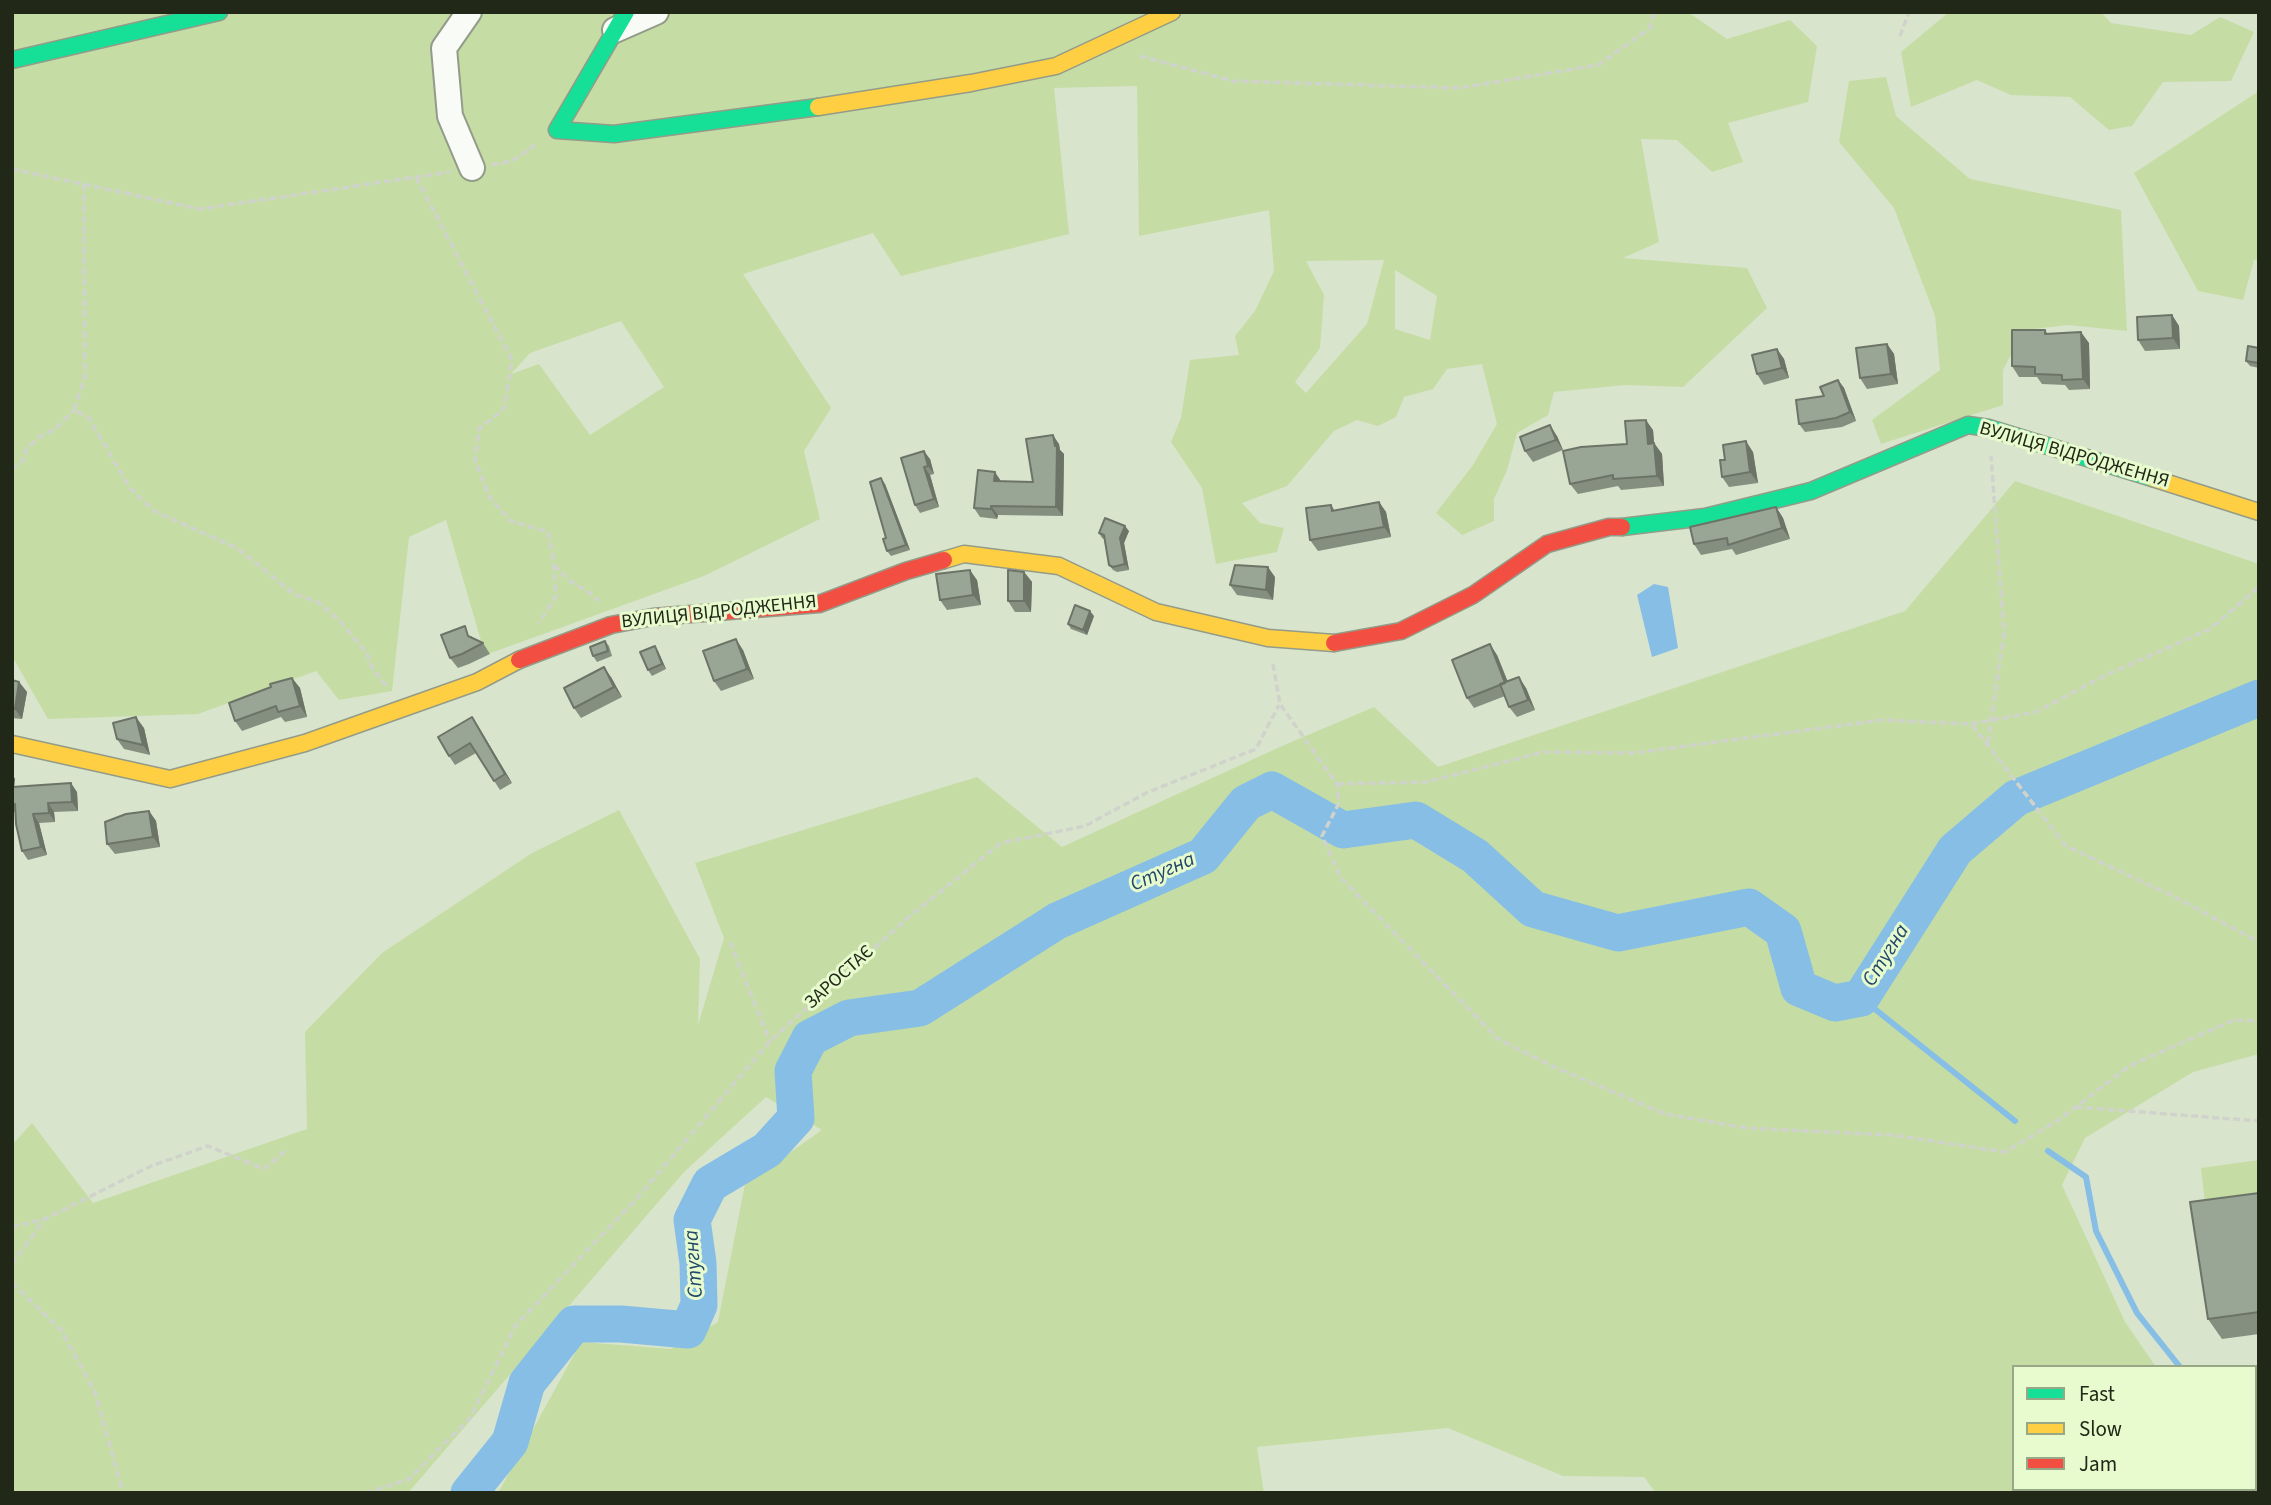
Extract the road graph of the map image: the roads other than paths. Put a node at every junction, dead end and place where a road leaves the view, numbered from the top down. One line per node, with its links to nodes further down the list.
1 (219, 12): 6 (street)
2 (469, 12): 7 (street)
3 (656, 12): 5 (street)
4 (1172, 12): 5 (street)
5 (621, 21)
6 (12, 60)
7 (472, 168)
8 (2259, 512): 9 (street, ВУЛИЦЯ ВІДРОДЖЕННЯ)
9 (12, 744)

